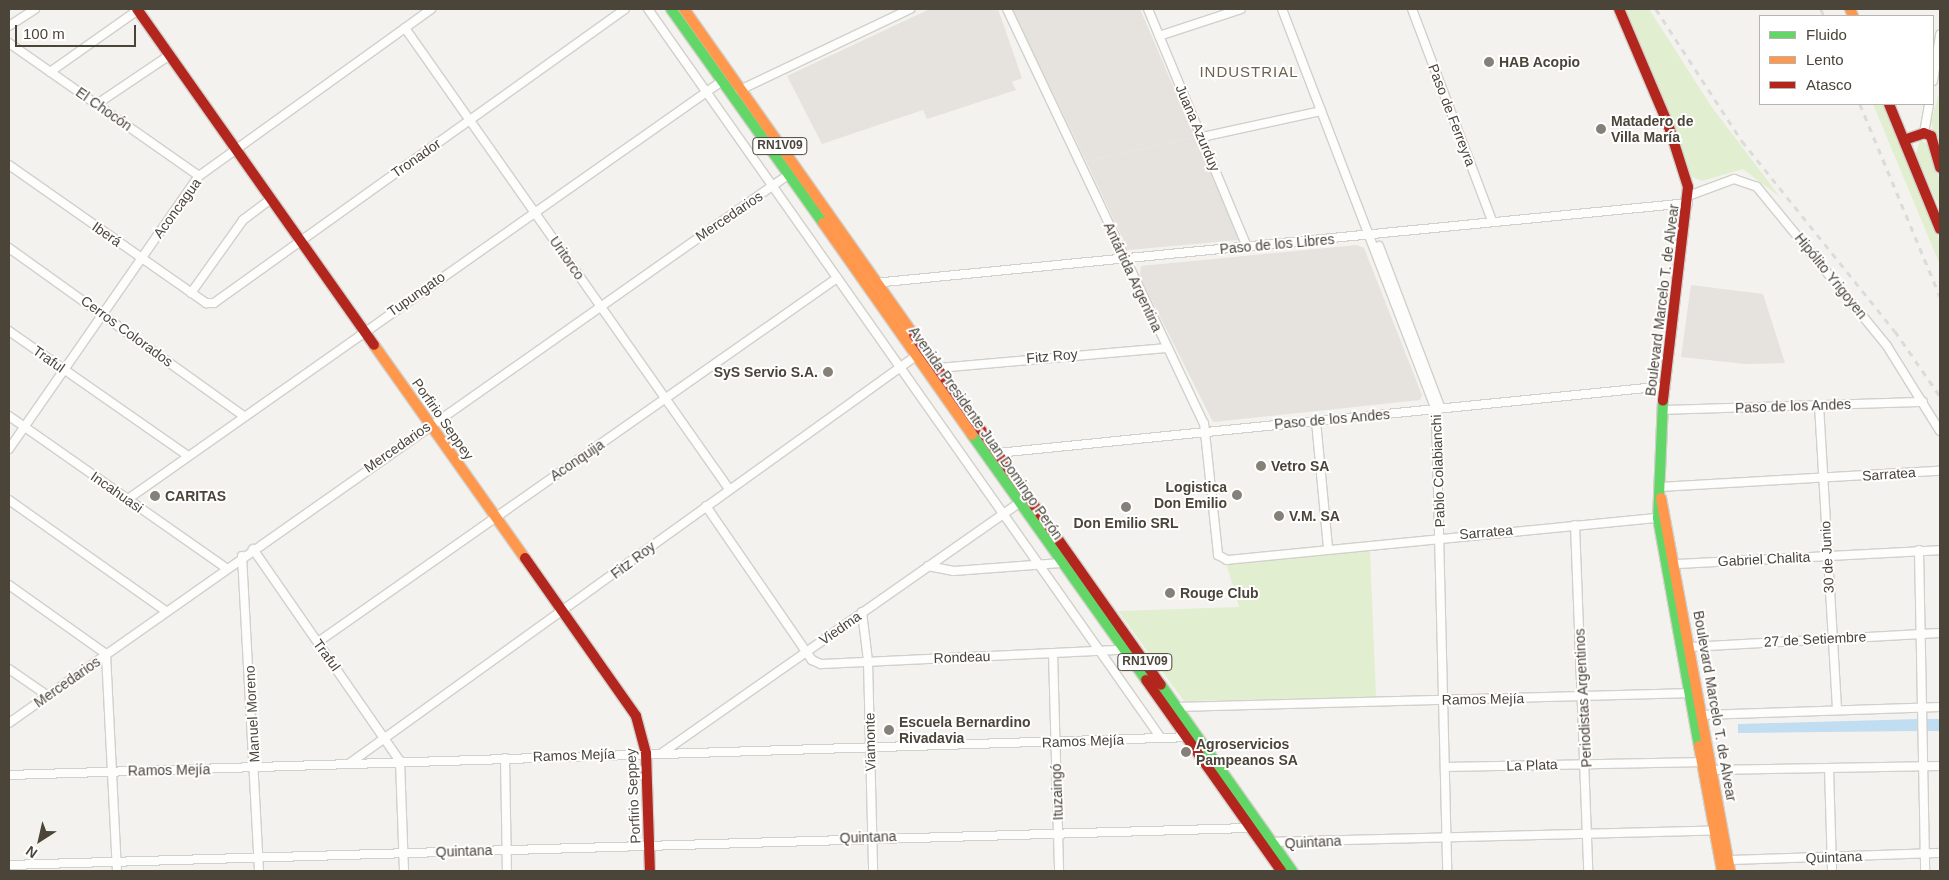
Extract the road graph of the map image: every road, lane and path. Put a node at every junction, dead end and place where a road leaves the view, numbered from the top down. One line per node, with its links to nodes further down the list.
1 (35, 9): 15 (street)
2 (138, 9): 20 (main road, Porfirio Seppey); 21 (street)
3 (431, 9): 16 (street, Aconcagua)
4 (625, 9): 30 (street, Tronador)
5 (648, 9): 24 (street)
6 (671, 9): 23 (main road, Avenida Presidente Juan Domingo Perón / RN1V09)
7 (684, 9): 25 (main road, Avenida Presidente Juan Domingo Perón / RN1V09)
8 (910, 9): 25 (street)
9 (1007, 9): 53 (street, Antártida Argentina)
10 (1148, 9): 18 (street, Juana Azurduy)
11 (1241, 9): 18 (street)
12 (1282, 9): 29 (street, Pablo Colabianchi)
13 (1412, 9): 45 (street, Paso de Ferreyra)
14 (1619, 9): 41 (main road, Boulevard Marcelo T. de Alvear)
15 (9, 26)
16 (405, 28): 30 (street, Uritorco); 34 (street, Aconcagua)
17 (1940, 35): 22 (street)
18 (1159, 36): 32 (street, Juana Azurduy)
19 (9, 42): 21 (street, El Chocón)
20 (170, 55): 26 (street); 34 (main road, Porfirio Seppey)
21 (50, 72): 26 (street, El Chocón)
22 (1934, 74)
23 (722, 81): 24 (street, Tupungato); 25 (main road, Avenida Presidente Juan Domingo Perón / RN1V09)
24 (706, 92): 39 (street); 43 (street, Tupungato)
25 (736, 92): 38 (main road, Avenida Presidente Juan Domingo Perón / RN1V09); 55 (main road, Avenida Presidente Juan Domingo Perón / RN1V09)
26 (97, 104): 37 (street, El Chocón)
27 (1889, 105): 33 (main road)
28 (1929, 105): 31 (street)
29 (1321, 111): 32 (street); 47 (street, Pablo Colabianchi)
30 (470, 119): 43 (street, Uritorco); 48 (street, Tronador)
31 (1924, 132): 33 (main road); 36 (main road)
32 (1202, 137): 50 (street, Juana Azurduy)
33 (1904, 140): 42 (main road)
34 (236, 147): 37 (street, Aconcagua); 40 (main road, Porfirio Seppey)
35 (9, 165): 52 (street, Iberá)
36 (1940, 168)
37 (199, 176): 52 (street, Aconcagua)
38 (788, 176): 39 (street, Mercedarios); 56 (main road, Avenida Presidente Juan Domingo Perón / RN1V09)
39 (773, 186): 54 (street); 59 (street, Mercedarios)
40 (272, 198): 48 (main road, Porfirio Seppey); 57 (street)
41 (1688, 200): 45 (street, Paso de los Libres); 68 (main road, Boulevard Marcelo T. de Alvear); 70 (street, Hipólito Yrigoyen)
42 (1930, 202): 44 (main road); 46 (main road)
43 (533, 210): 59 (street, Uritorco); 61 (street, Tupungato)
44 (1940, 220)
45 (1492, 222): 47 (street, Paso de los Libres)
46 (1940, 229)
47 (1369, 236): 50 (street, Paso de los Libres); 72 (street, Pablo Colabianchi)
48 (302, 239): 58 (street, Tronador); 61 (main road, Porfirio Seppey)
49 (1379, 246): 72 (street)
50 (1247, 247): 53 (street, Paso de los Libres)
51 (9, 248): 60 (street, Cerros Colorados)
52 (141, 257): 57 (street, Iberá); 60 (street, Aconcagua)
53 (1124, 258): 55 (street, Paso de los Libres); 63 (street, Antártida Argentina)
54 (837, 278): 65 (street); 69 (street, Aconquija)
55 (877, 283): 56 (street, Paso de los Libres); 66 (main road, Avenida Presidente Juan Domingo Perón / RN1V09)
56 (866, 285): 64 (main road, Avenida Presidente Juan Domingo Perón / RN1V09)
57 (192, 293): 58 (street, Iberá)
58 (206, 303)
59 (599, 304): 69 (street, Uritorco); 77 (street, Mercedarios)
60 (104, 312): 67 (street, Aconcagua); 75 (street, Cerros Colorados)
61 (365, 330): 75 (street, Tupungato); 77 (main road, Porfirio Seppey)
62 (9, 331): 67 (street, Traful)
63 (1166, 348): 66 (street, Fitz Roy); 79 (street, Antártida Argentina)
64 (916, 356): 65 (street, Fitz Roy); 90 (main road, Avenida Presidente Juan Domingo Perón / RN1V09)
65 (901, 368): 87 (street, Fitz Roy); 92 (street)
66 (938, 368): 82 (main road, Avenida Presidente Juan Domingo Perón / RN1V09)
67 (64, 370): 78 (street, Aconcagua); 83 (street, Traful)
68 (1666, 386): 72 (street, Paso de los Andes); 73 (main road, Boulevard Marcelo T. de Alvear)
69 (666, 399): 87 (street, Uritorco); 93 (street, Aconquija)
70 (1923, 402): 71 (street, Paso de los Andes); 80 (street, Hipólito Yrigoyen)
71 (1819, 405): 73 (street, Paso de los Andes); 85 (street, 30 de Junio)
72 (1438, 409): 76 (street, Paso de los Andes); 96 (street, Pablo Colabianchi)
73 (1662, 410): 86 (main road, Boulevard Marcelo T. de Alvear)
74 (9, 416): 78 (street, Incahuasi)
75 (244, 416): 83 (street, Tupungato)
76 (1316, 421): 79 (street, Paso de los Andes); 97 (street)
77 (430, 424): 93 (main road, Porfirio Seppey); 98 (street, Mercedarios)
78 (24, 426): 81 (street, Aconcagua); 89 (street, Incahuasi)
79 (1206, 431): 82 (street, Paso de los Andes); 101 (street, Antártida Argentina)
80 (1940, 431)
81 (9, 449)
82 (997, 454): 129 (main road, Avenida Presidente Juan Domingo Perón / RN1V09)
83 (188, 456): 89 (street, Tupungato)
84 (1940, 471): 85 (street, Sarratea)
85 (1824, 479): 86 (street, Sarratea); 102 (street, 30 de Junio)
86 (1659, 487): 94 (main road, Boulevard Marcelo T. de Alvear)
87 (729, 489): 91 (street, Fitz Roy)
88 (9, 500): 110 (street)
89 (128, 500): 108 (street, Incahuasi)
90 (1019, 503): 92 (street, Viedma); 104 (main road, Avenida Presidente Juan Domingo Perón / RN1V09)
91 (706, 506): 111 (street, Fitz Roy); 120 (street)
92 (1003, 514): 105 (street); 107 (street, Viedma)
93 (494, 516): 111 (main road, Porfirio Seppey); 116 (street, Aconquija)
94 (1662, 517): 95 (street, Sarratea); 106 (main road, Boulevard Marcelo T. de Alvear); 125 (main road, Boulevard Marcelo T. de Alvear)
95 (1575, 525): 96 (street, Sarratea); 127 (street, Periodistas Argentinos)
96 (1440, 536): 97 (street, Sarratea); 128 (street, Pablo Colabianchi)
97 (1328, 548): 101 (street, Sarratea)
98 (253, 549): 103 (street, Mercedarios); 116 (street, Traful)
99 (1919, 550): 100 (street, Gabriel Chalita); 102 (street, Gabriel Chalita); 114 (street)
100 (1940, 550)
101 (1218, 555)
102 (1827, 555): 106 (street, Gabriel Chalita); 115 (street, 30 de Junio)
103 (242, 556): 108 (street, Mercedarios); 151 (street, Manuel Moreno)
104 (1061, 562): 105 (street); 118 (main road, Avenida Presidente Juan Domingo Perón / RN1V09)
105 (1038, 564): 107 (street); 119 (street)
106 (1677, 564): 117 (main road, Boulevard Marcelo T. de Alvear)
107 (928, 566): 112 (street, Viedma)
108 (226, 568): 110 (street, Mercedarios)
109 (9, 585): 122 (street)
110 (166, 610): 122 (street, Mercedarios)
111 (563, 612): 135 (street, Fitz Roy); 141 (main road, Porfirio Seppey)
112 (862, 612): 120 (street, Viedma); 123 (street, Viamonte)
113 (1940, 633): 114 (street, 27 de Setiembre)
114 (1922, 634): 115 (street, 27 de Setiembre); 131 (street)
115 (1832, 638): 117 (street, 27 de Setiembre); 132 (street, 30 de Junio)
116 (318, 642): 135 (street, Traful)
117 (1690, 647): 125 (main road, Boulevard Marcelo T. de Alvear)
118 (1123, 650): 119 (street, Rondeau); 137 (main road, Avenida Presidente Juan Domingo Perón / RN1V09)
119 (1100, 651): 121 (street, Rondeau); 138 (street)
120 (806, 652): 123 (street, Rondeau); 142 (street, Viedma)
121 (1053, 653): 123 (street, Rondeau); 139 (street, Ituzaingó)
122 (106, 654): 126 (street, Mercedarios); 153 (street)
123 (868, 661): 140 (street, Viamonte)
124 (9, 669): 126 (street)
125 (1695, 693): 127 (street, Ramos Mejía); 133 (main road, Boulevard Marcelo T. de Alvear); 147 (main road, Boulevard Marcelo T. de Alvear)
126 (48, 696): 134 (street, Mercedarios)
127 (1583, 697): 128 (street, Ramos Mejía); 145 (street, Periodistas Argentinos)
128 (1443, 699): 129 (street, Ramos Mejía); 150 (street, Pablo Colabianchi)
129 (1177, 707): 136 (main road, Avenida Presidente Juan Domingo Perón / RN1V09)
130 (1940, 707): 131 (street)
131 (1921, 708): 132 (street); 148 (street)
132 (1836, 709): 133 (street)
133 (1702, 714): 147 (main road, Boulevard Marcelo T. de Alvear)
134 (9, 723)
135 (385, 736): 144 (street, Traful); 146 (street, Fitz Roy)
136 (1198, 736): 137 (street, Ramos Mejía); 162 (main road, Avenida Presidente Juan Domingo Perón / RN1V09)
137 (1186, 737): 138 (street, Ramos Mejía); 155 (main road, Avenida Presidente Juan Domingo Perón / RN1V09)
138 (1161, 738): 139 (street, Ramos Mejía)
139 (1056, 742): 140 (street, Ramos Mejía); 157 (street, Ituzaingó)
140 (870, 748): 142 (street, Ramos Mejía); 160 (street, Viamonte)
141 (646, 753): 142 (street, Ramos Mejía); 143 (street, Ramos Mejía); 161 (main road, Porfirio Seppey)
142 (662, 753)
143 (504, 758): 144 (street, Ramos Mejía); 163 (street)
144 (400, 761): 146 (street, Ramos Mejía); 165 (street)
145 (1586, 763): 147 (street, La Plata); 150 (street, La Plata); 158 (street, Periodistas Argentinos)
146 (349, 764): 151 (street, Ramos Mejía)
147 (1708, 765): 152 (street, La Plata); 156 (main road, Boulevard Marcelo T. de Alvear)
148 (1922, 766): 149 (street, La Plata); 152 (street, La Plata); 166 (street)
149 (1940, 766)
150 (1444, 767): 159 (street, Pablo Colabianchi)
151 (255, 768): 153 (street, Ramos Mejía); 167 (street, Manuel Moreno)
152 (1829, 768): 168 (street)
153 (113, 772): 154 (street, Ramos Mejía); 170 (street)
154 (9, 775)
155 (1250, 827): 157 (street, Quintana); 162 (street, Quintana); 179 (main road, Avenida Presidente Juan Domingo Perón / RN1V09)
156 (1719, 830): 158 (street, Quintana); 169 (main road, Boulevard Marcelo T. de Alvear); 183 (main road, Boulevard Marcelo T. de Alvear)
157 (1058, 831): 160 (street, Quintana); 178 (street, Ituzaingó)
158 (1588, 834): 159 (street, Quintana); 182 (street, Periodistas Argentinos)
159 (1446, 835): 162 (street, Quintana); 181 (street, Pablo Colabianchi)
160 (872, 837): 161 (street, Quintana); 177 (street, Viamonte)
161 (650, 844): 163 (street, Quintana); 176 (main road, Porfirio Seppey)
162 (1273, 844): 180 (main road, Avenida Presidente Juan Domingo Perón / RN1V09)
163 (506, 850): 165 (street, Quintana); 175 (street)
164 (1940, 853): 166 (street, Quintana)
165 (403, 854): 167 (street, Quintana); 174 (street)
166 (1925, 854): 168 (street, Quintana); 186 (street)
167 (258, 856): 170 (street, Quintana); 173 (street, Manuel Moreno)
168 (1832, 857): 169 (street, Quintana); 185 (street)
169 (1728, 860): 184 (main road, Boulevard Marcelo T. de Alvear)
170 (116, 861): 171 (street, Quintana); 172 (street)
171 (9, 865)
172 (117, 871)
173 (259, 871)
174 (404, 871)
175 (507, 871)
176 (650, 871)
177 (873, 871)
178 (1059, 871)
179 (1281, 871)
180 (1292, 871)
181 (1447, 871)
182 (1588, 871)
183 (1722, 871)
184 (1730, 871)
185 (1832, 871)
186 (1925, 871)

